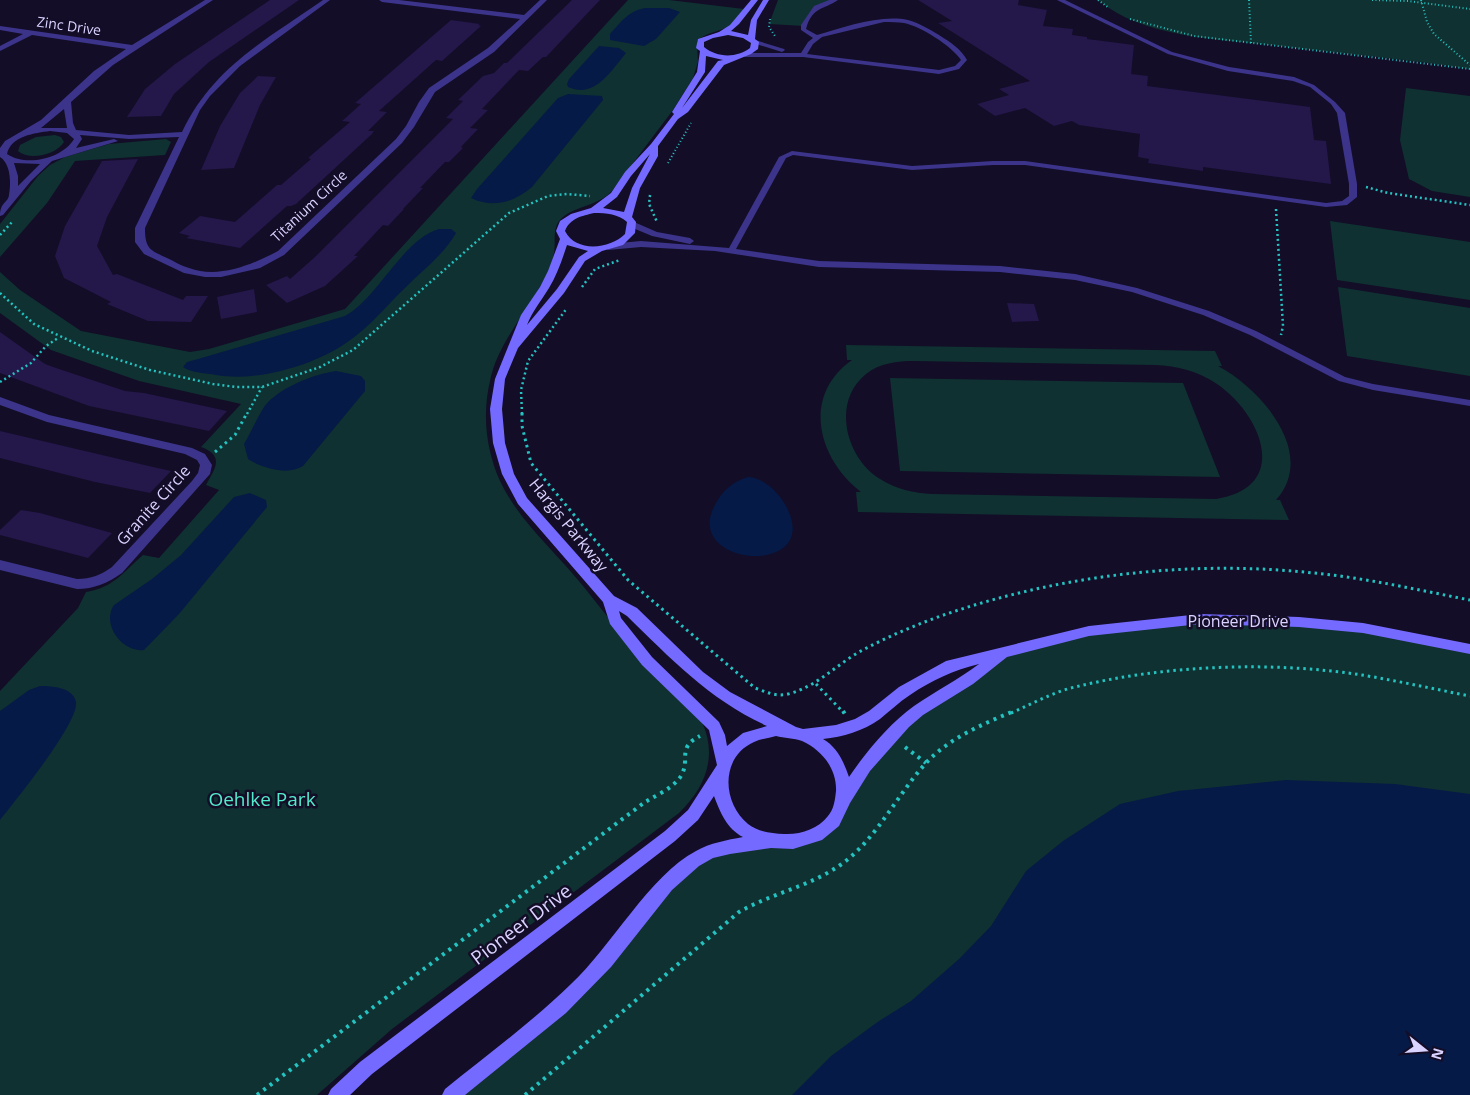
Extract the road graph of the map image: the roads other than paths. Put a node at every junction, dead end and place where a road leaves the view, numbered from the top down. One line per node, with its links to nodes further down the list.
1 (210, 0): 15 (street)
2 (327, 0): 23 (street, Titanium Circle)
3 (382, 0): 9 (street)
4 (544, 0): 9 (street, Titanium Circle)
5 (754, 0): 12 (street)
6 (766, 0): 14 (street)
7 (836, 0): 13 (lane)
8 (1060, 0): 37 (lane)
9 (525, 18): 23 (street, Titanium Circle)
10 (0, 28): 11 (street, Zinc Drive)
11 (30, 33): 15 (street, Zinc Drive); 16 (street)
12 (719, 34): 14 (street); 17 (street)
13 (818, 37): 18 (lane); 18 (lane)
14 (753, 41): 18 (lane); 19 (street)
15 (134, 48): 20 (street)
16 (0, 49)
17 (703, 52): 19 (street); 21 (street)
18 (802, 55): 19 (lane)
19 (741, 56): 21 (street)
20 (67, 102): 22 (street); 24 (street)
21 (675, 117): 27 (street)
22 (73, 132): 24 (street); 25 (street); 28 (street)
23 (184, 134): 25 (street)
24 (24, 135): 26 (street); 29 (street)
25 (129, 137): 28 (street)
26 (0, 142)
27 (654, 146): 31 (street); 33 (street)
28 (58, 156): 29 (street); 30 (street)
29 (6, 159): 30 (street)
30 (13, 194): 32 (street)
31 (594, 210): 33 (street); 34 (street, Hargis Parkway)
32 (0, 213)
33 (629, 221): 35 (street, Hargis Parkway); 36 (lane)
34 (564, 239): 35 (street); 38 (street, Hargis Parkway)
35 (604, 248): 36 (lane); 38 (street, Hargis Parkway)
36 (715, 248): 37 (lane)
37 (731, 251): 40 (lane)
38 (510, 353): 42 (street, Hargis Parkway)
39 (0, 400): 41 (street, Granite Circle)
40 (1470, 403)
41 (0, 565)
42 (609, 600): 45 (street, Hargis Parkway); 47 (street, Hargis Parkway)
43 (1470, 649): 44 (street, Pioneer Drive)
44 (1006, 651): 46 (street, Pioneer Drive); 48 (street, Pioneer Drive)
45 (790, 730): 46 (street); 47 (street)
46 (805, 734): 48 (street)
47 (721, 769): 49 (street); 50 (street, Pioneer Drive)
48 (844, 799): 49 (street)
49 (770, 841): 51 (street)
50 (336, 1095)
51 (451, 1095)

